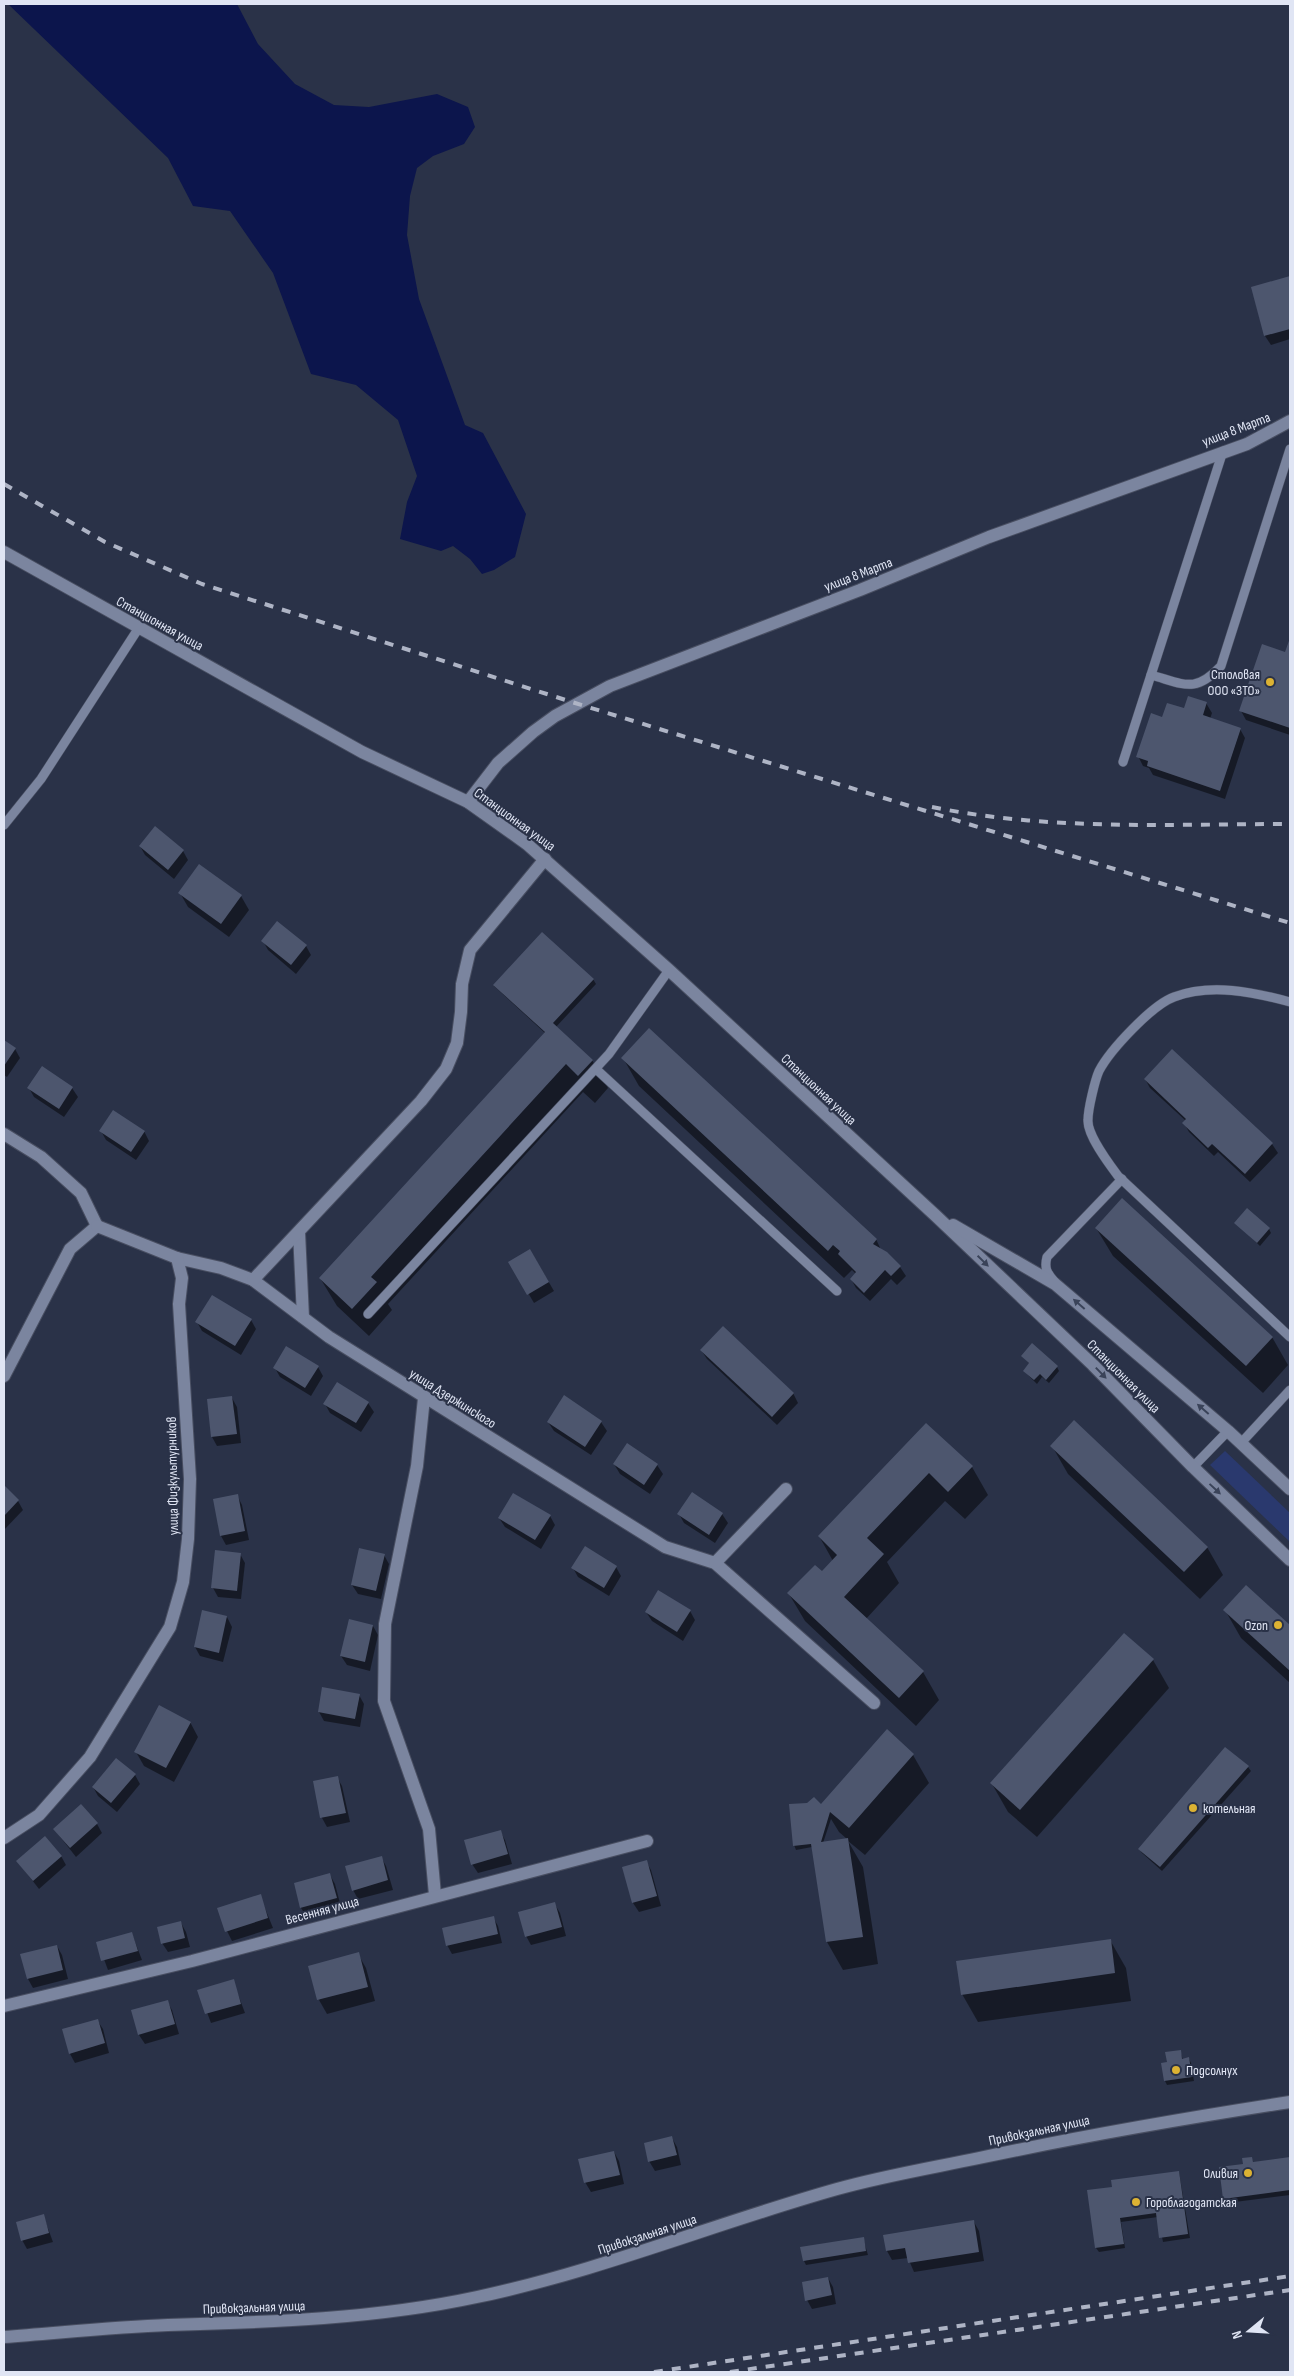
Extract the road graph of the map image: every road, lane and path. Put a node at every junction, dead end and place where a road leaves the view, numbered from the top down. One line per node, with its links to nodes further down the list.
1 (1290, 421): 3 (street, улица 8 Марта)
2 (1290, 449): 6 (lane)
3 (1223, 451): 6 (lane); 8 (street, улица 8 Марта)
4 (4, 552): 5 (street, Станционная улица)
5 (138, 629): 8 (street, Станционная улица); 9 (lane)
6 (1151, 676): 7 (lane)
7 (1123, 762)
8 (468, 802): 10 (street, Станционная улица)
9 (4, 825)
10 (545, 859): 11 (street, Станционная улица); 18 (street)
11 (669, 970): 13 (lane); 16 (street, Станционная улица)
12 (1290, 1002): 15 (lane)
13 (596, 1069): 24 (lane); 25 (lane)
14 (4, 1134): 17 (street)
15 (1122, 1179): 23 (lane); 27 (lane)
16 (935, 1215): 23 (street, Станционная улица); 33 (street, Станционная улица, one-way to 33)
17 (97, 1226): 19 (street); 28 (street)
18 (299, 1232): 22 (street); 26 (street)
19 (177, 1258): 20 (street, улица Дзержинского); 21 (street, улица Физкультурников)
20 (205, 1264): 21 (street); 22 (street, улица Дзержинского)
21 (182, 1278): 39 (street, улица Физкультурников)
22 (253, 1280): 26 (street, улица Дзержинского)
23 (1056, 1284): 31 (street, Станционная улица, one-way to 23)
24 (838, 1291)
25 (368, 1314)
26 (303, 1317): 30 (street, улица Дзержинского)
27 (1290, 1337)
28 (4, 1376)
29 (1290, 1390): 32 (lane)
30 (424, 1398): 37 (street, улица Дзержинского); 41 (street)
31 (1228, 1431): 32 (street, Станционная улица); 33 (lane)
32 (1241, 1443): 34 (street, Станционная улица)
33 (1193, 1468): 36 (street, Станционная улица, one-way to 36)
34 (1290, 1489)
35 (786, 1490): 37 (street)
36 (1290, 1560)
37 (715, 1563): 38 (street)
38 (874, 1703)
39 (4, 1838)
40 (647, 1841): 41 (street, Весенняя улица)
41 (435, 1895): 42 (street, Весенняя улица)
42 (4, 2006)
43 (1290, 2102): 44 (street, Привокзальная улица)
44 (4, 2337)

